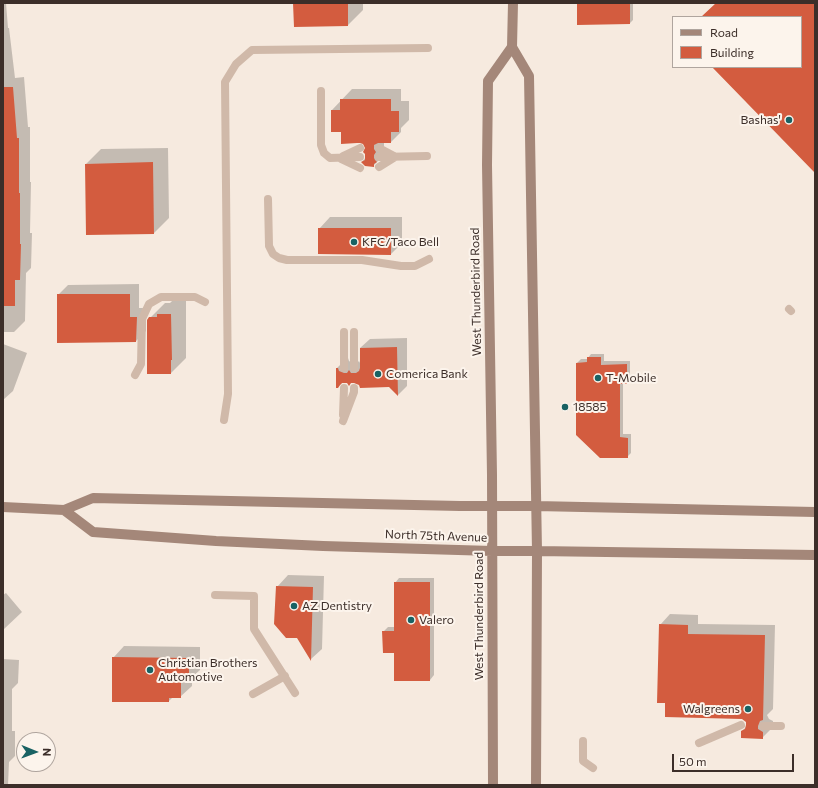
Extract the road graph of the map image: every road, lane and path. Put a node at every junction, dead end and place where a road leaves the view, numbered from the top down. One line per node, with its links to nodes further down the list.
1 (513, 3): 2 (main road)
2 (512, 47): 24 (main road, West Thunderbird Road); 25 (main road)
3 (428, 48): 23 (lane)
4 (321, 91): 10 (lane)
5 (360, 148): 10 (lane)
6 (379, 152): 7 (lane)
7 (395, 156): 8 (lane); 11 (lane)
8 (427, 156)
9 (360, 157): 10 (lane)
10 (338, 158): 12 (lane)
11 (379, 167)
12 (360, 168)
13 (268, 199): 14 (lane)
14 (429, 259)
15 (204, 302): 20 (lane)
16 (344, 332): 18 (lane)
17 (354, 332): 19 (lane)
18 (344, 368)
19 (354, 368)
20 (135, 375)
21 (344, 388): 22 (lane)
22 (354, 388)
23 (224, 420)
24 (492, 506): 25 (main road); 27 (main road); 29 (main road, West Thunderbird Road)
25 (536, 506): 28 (main road); 30 (main road)
26 (3, 507): 27 (main road)
27 (64, 510): 29 (main road, North 75th Avenue)
28 (815, 512)
29 (492, 551): 30 (main road, North 75th Avenue); 42 (main road, West Thunderbird Road)
30 (537, 551): 31 (main road, North 75th Avenue); 43 (main road)
31 (815, 555)
32 (214, 595): 33 (lane)
33 (285, 676): 34 (lane); 35 (lane)
34 (295, 693)
35 (253, 694)
36 (741, 725): 40 (lane)
37 (763, 726): 38 (lane)
38 (781, 726)
39 (583, 742): 41 (lane)
40 (699, 743)
41 (593, 768)
42 (493, 785)
43 (536, 785)

